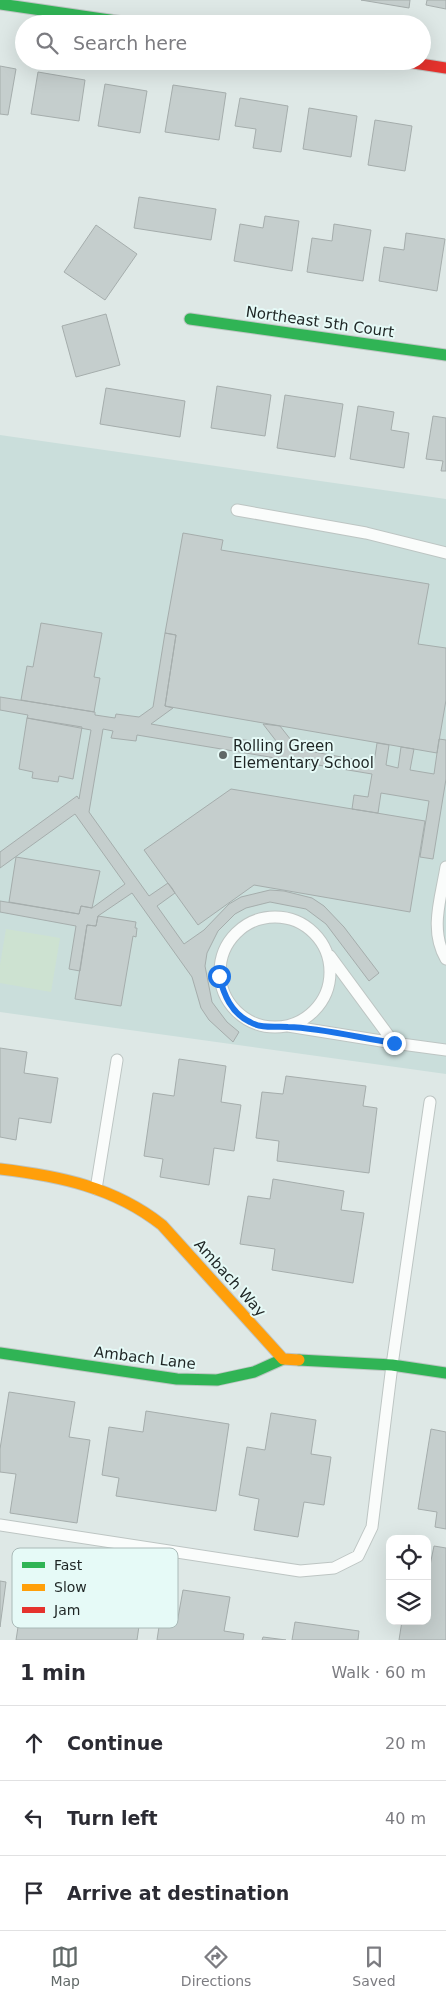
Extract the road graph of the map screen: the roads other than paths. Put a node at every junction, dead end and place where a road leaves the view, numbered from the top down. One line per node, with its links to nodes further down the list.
1 (0, 4): 2 (street)
2 (75, 15)
3 (431, 66): 4 (street)
4 (446, 68)
5 (190, 319): 6 (street, Northeast 5th Court)
6 (446, 355)
7 (237, 510): 8 (lane)
8 (446, 553)
9 (446, 867): 11 (lane)
10 (326, 949): 12 (lane); 12 (lane); 13 (lane)
11 (446, 959)
12 (288, 1026): 13 (lane)
13 (394, 1043): 14 (lane)
14 (446, 1050)
15 (117, 1060): 18 (lane)
16 (430, 1102): 21 (lane)
17 (0, 1169): 18 (street, Ambach Way)
18 (96, 1189): 20 (street, Ambach Way)
19 (0, 1352): 20 (street, Ambach Lane)
20 (283, 1359): 21 (street)
21 (392, 1365): 22 (street); 25 (lane)
22 (446, 1373)
23 (0, 1525): 24 (lane)
24 (147, 1548)
25 (178, 1553)

